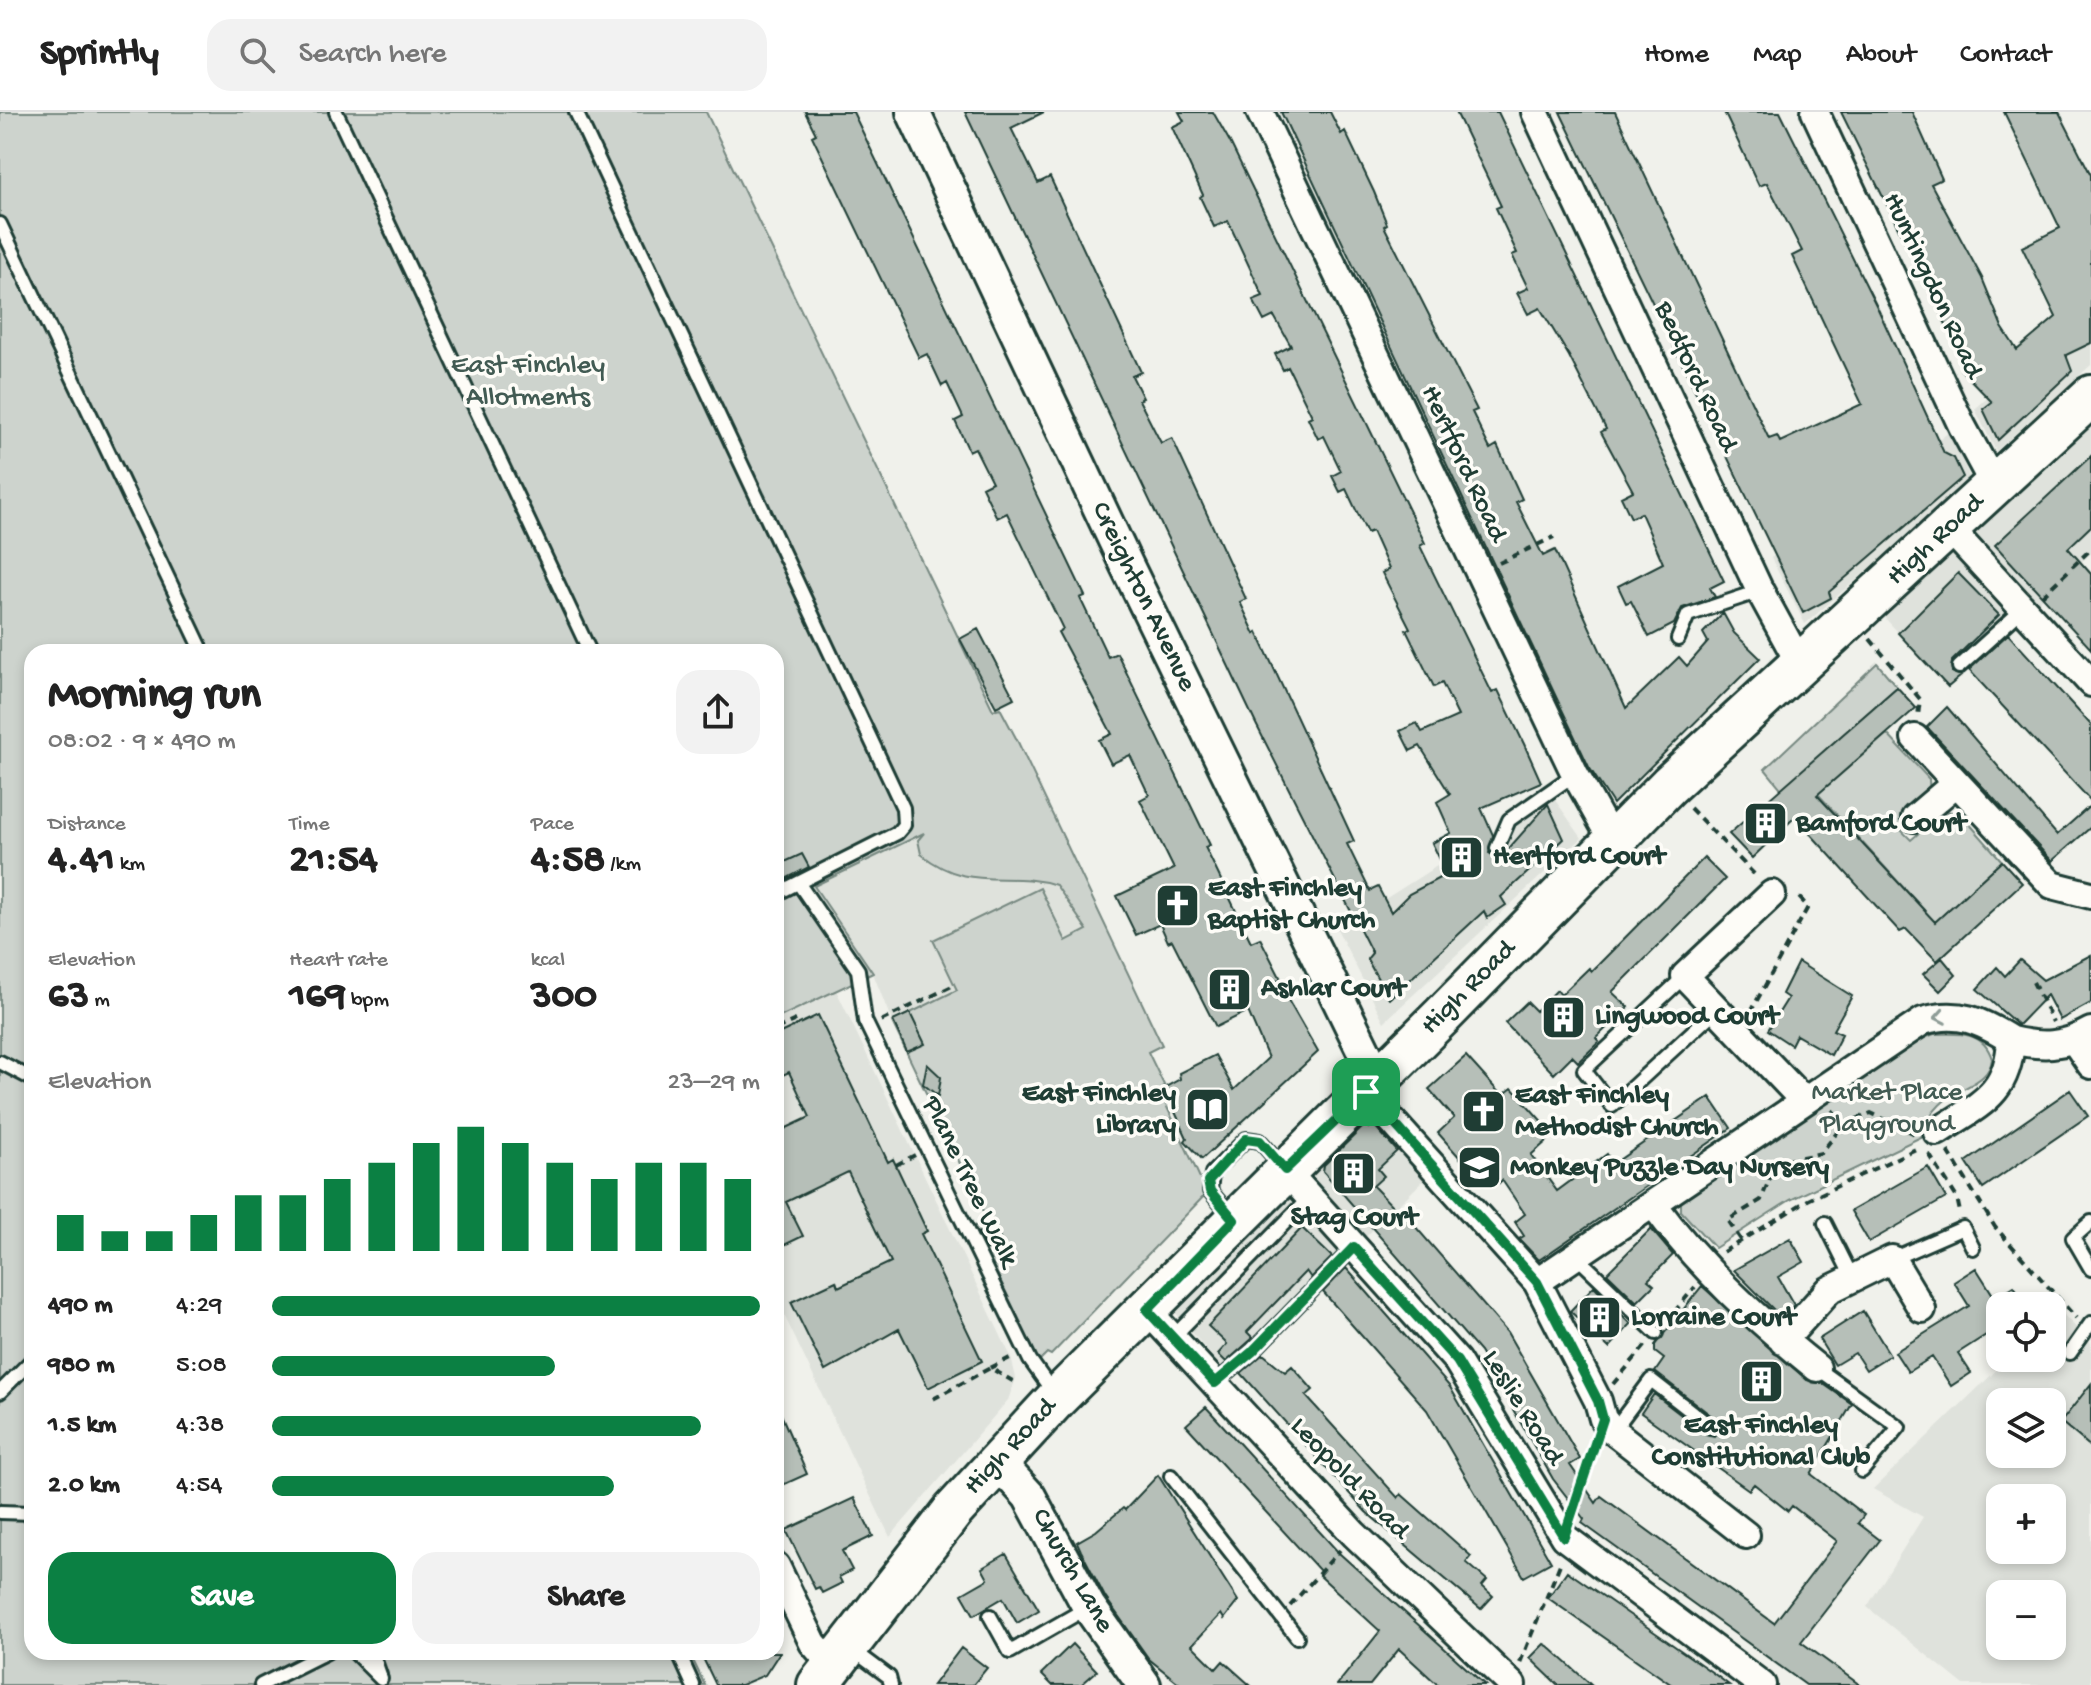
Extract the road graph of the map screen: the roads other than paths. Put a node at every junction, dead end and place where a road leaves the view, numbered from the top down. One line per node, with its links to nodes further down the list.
1 (336, 112): 15 (lane)
2 (576, 112): 25 (lane)
3 (913, 112): 36 (street, Creighton Avenue)
4 (1260, 112): 20 (street, Hertford Road)
5 (1535, 112): 11 (street, Bedford Road)
6 (1815, 112): 9 (street, Huntingdon Road)
7 (0, 224): 14 (lane)
8 (2091, 396): 9 (main road, High Road)
9 (1994, 485): 10 (main road, High Road)
10 (1949, 528): 12 (street); 16 (main road, High Road)
11 (1760, 591): 13 (lane); 16 (street, Bedford Road)
12 (2024, 610): 17 (lane); 18 (street)
13 (1678, 639)
14 (199, 644)
15 (586, 644)
16 (1801, 666): 23 (main road, High Road)
17 (1959, 667)
18 (2091, 683)
19 (1915, 738): 21 (street)
20 (1575, 774): 23 (street, Hertford Road); 24 (lane)
21 (1956, 783): 22 (street); 28 (street)
22 (1915, 818)
23 (1613, 842): 36 (main road, High Road)
24 (1497, 848)
25 (799, 884): 26 (lane); 60 (lane, Plane Tree Walk)
26 (784, 891)
27 (1772, 894): 29 (street)
28 (2091, 895)
29 (1685, 976): 30 (street); 30 (lane)
30 (1717, 1009): 37 (street)
31 (2077, 1038): 32 (street); 34 (street)
32 (2011, 1040): 37 (street, one-way to 37); 38 (street)
33 (0, 1062): 35 (lane)
34 (2091, 1065)
35 (24, 1075)
36 (1372, 1086): 39 (main road, High Road); 49 (street)
37 (1815, 1102): 40 (street)
38 (1930, 1134)
39 (1298, 1183): 43 (street, Leslie Road); 51 (lane, High Road); 51 (main road, High Road)
40 (1654, 1205): 45 (street); 54 (street)
41 (2091, 1222): 47 (lane)
42 (1825, 1223): 48 (lane)
43 (1354, 1247): 58 (lane); 84 (street, Leslie Road)
44 (1973, 1248): 46 (lane)
45 (1576, 1256): 49 (street); 53 (lane)
46 (1892, 1259): 48 (street); 50 (street)
47 (2091, 1269)
48 (1852, 1277): 54 (street)
49 (1537, 1282): 61 (street)
50 (1922, 1309)
51 (1160, 1323): 58 (street, Leopold Road); 60 (main road, High Road)
52 (2089, 1327): 55 (lane)
53 (1656, 1333)
54 (1783, 1341): 57 (street)
55 (2070, 1353)
56 (24, 1368): 59 (lane)
57 (1817, 1368): 64 (lane)
58 (1215, 1383): 83 (street, Leopold Road)
59 (0, 1392)
60 (1057, 1398): 63 (main road, High Road)
61 (1608, 1425): 62 (lane); 68 (street)
62 (1711, 1427)
63 (997, 1461): 70 (street, Church Lane); 77 (main road, High Road)
64 (1862, 1471)
65 (1171, 1476): 72 (lane)
66 (0, 1512): 67 (lane)
67 (24, 1513)
68 (1746, 1535)
69 (784, 1583): 77 (street)
70 (1089, 1607): 71 (lane); 82 (street, Church Lane)
71 (990, 1616)
72 (1297, 1637)
73 (311, 1660): 79 (lane)
74 (362, 1660): 78 (lane)
75 (375, 1660): 78 (lane)
76 (682, 1660): 80 (lane)
77 (833, 1665): 81 (lane)
78 (383, 1682)
79 (261, 1685)
80 (693, 1685)
81 (891, 1685)
82 (1144, 1685)
83 (1512, 1685)
84 (1762, 1685)

